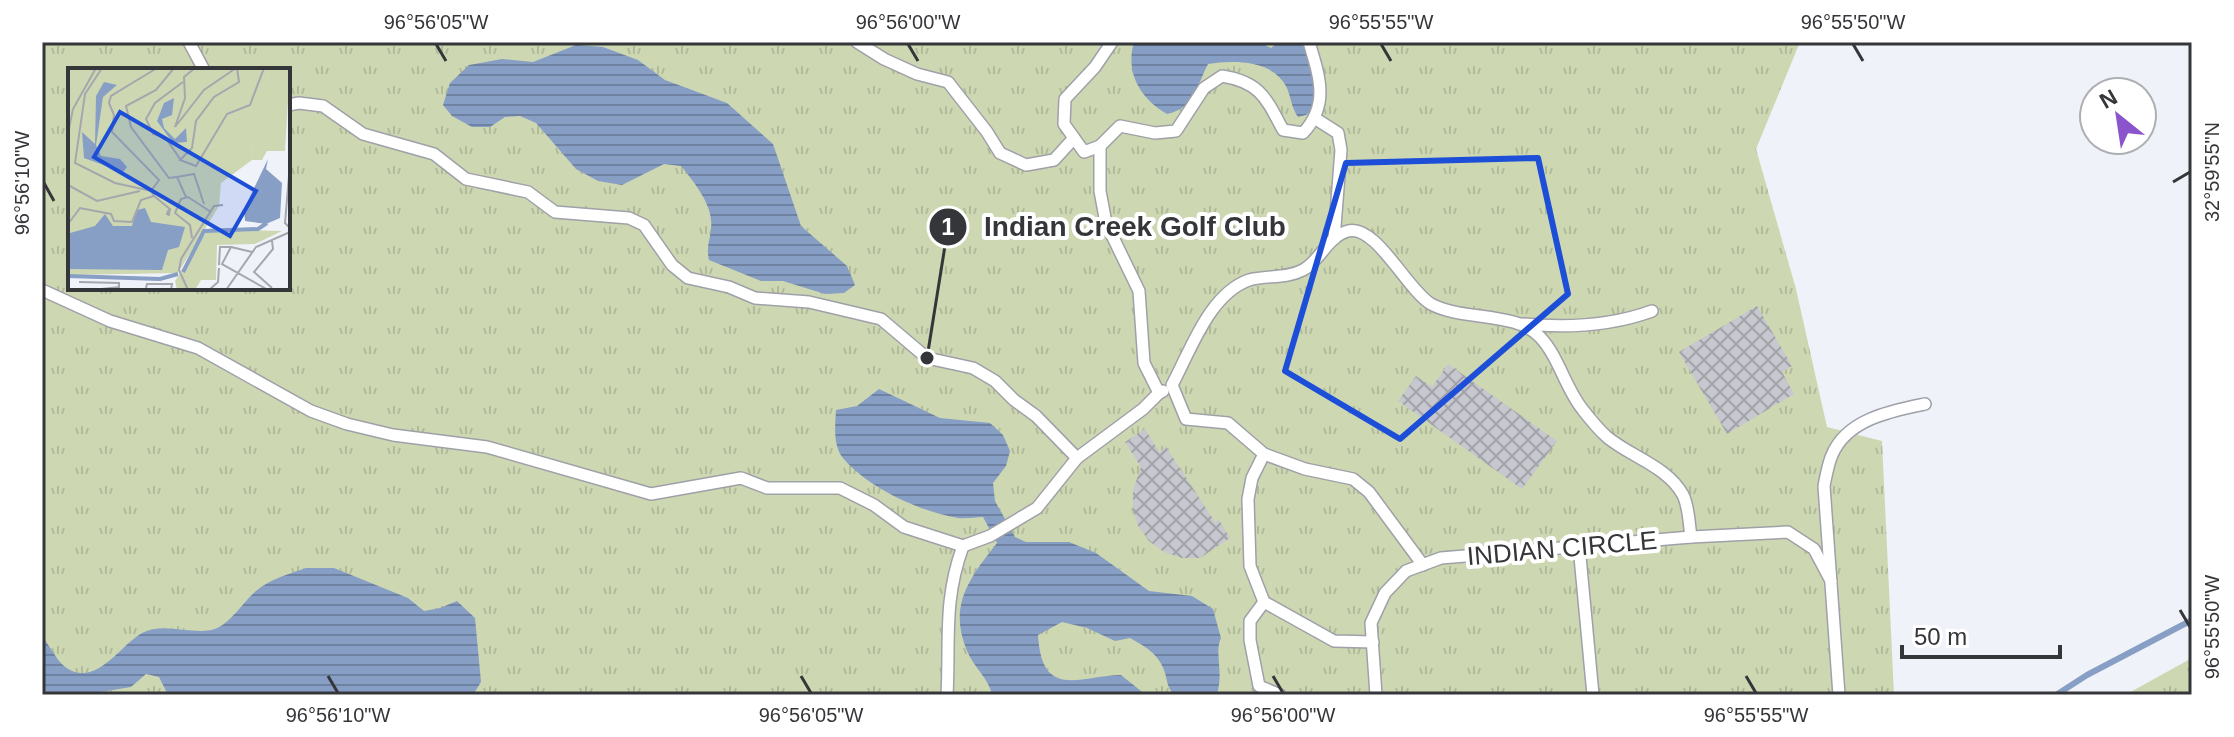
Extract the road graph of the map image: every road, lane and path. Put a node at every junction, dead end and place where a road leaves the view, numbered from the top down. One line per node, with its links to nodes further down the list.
1 (189, 42): 5 (lane)
2 (857, 42): 8 (lane)
3 (1112, 42): 8 (lane)
4 (1309, 42): 7 (lane)
5 (203, 68)
6 (290, 105): 18 (lane)
7 (1316, 119): 9 (lane); 10 (lane)
8 (1074, 138): 9 (lane)
9 (1100, 146): 15 (lane)
10 (1334, 239): 13 (lane); 14 (lane)
11 (42, 290): 20 (lane)
12 (1652, 311): 13 (lane)
13 (1518, 323): 19 (lane)
14 (1172, 385): 15 (lane); 17 (lane)
15 (1159, 393): 18 (lane)
16 (1925, 404): 23 (lane)
17 (1264, 454): 22 (lane); 24 (lane)
18 (1077, 458): 20 (lane)
19 (1691, 537): 21 (lane, INDIAN CIRCLE); 23 (lane, INDIAN CIRCLE)
20 (963, 546): 27 (lane)
21 (1579, 546): 22 (lane, INDIAN CIRCLE); 30 (lane)
22 (1423, 565): 25 (lane, INDIAN CIRCLE)
23 (1831, 581): 31 (lane)
24 (1264, 602): 25 (lane); 26 (lane)
25 (1373, 642): 29 (lane, INDIAN CIRCLE)
26 (1260, 691): 28 (lane)
27 (947, 695)
28 (1280, 695)
29 (1376, 695)
30 (1593, 695)
31 (1839, 695)

